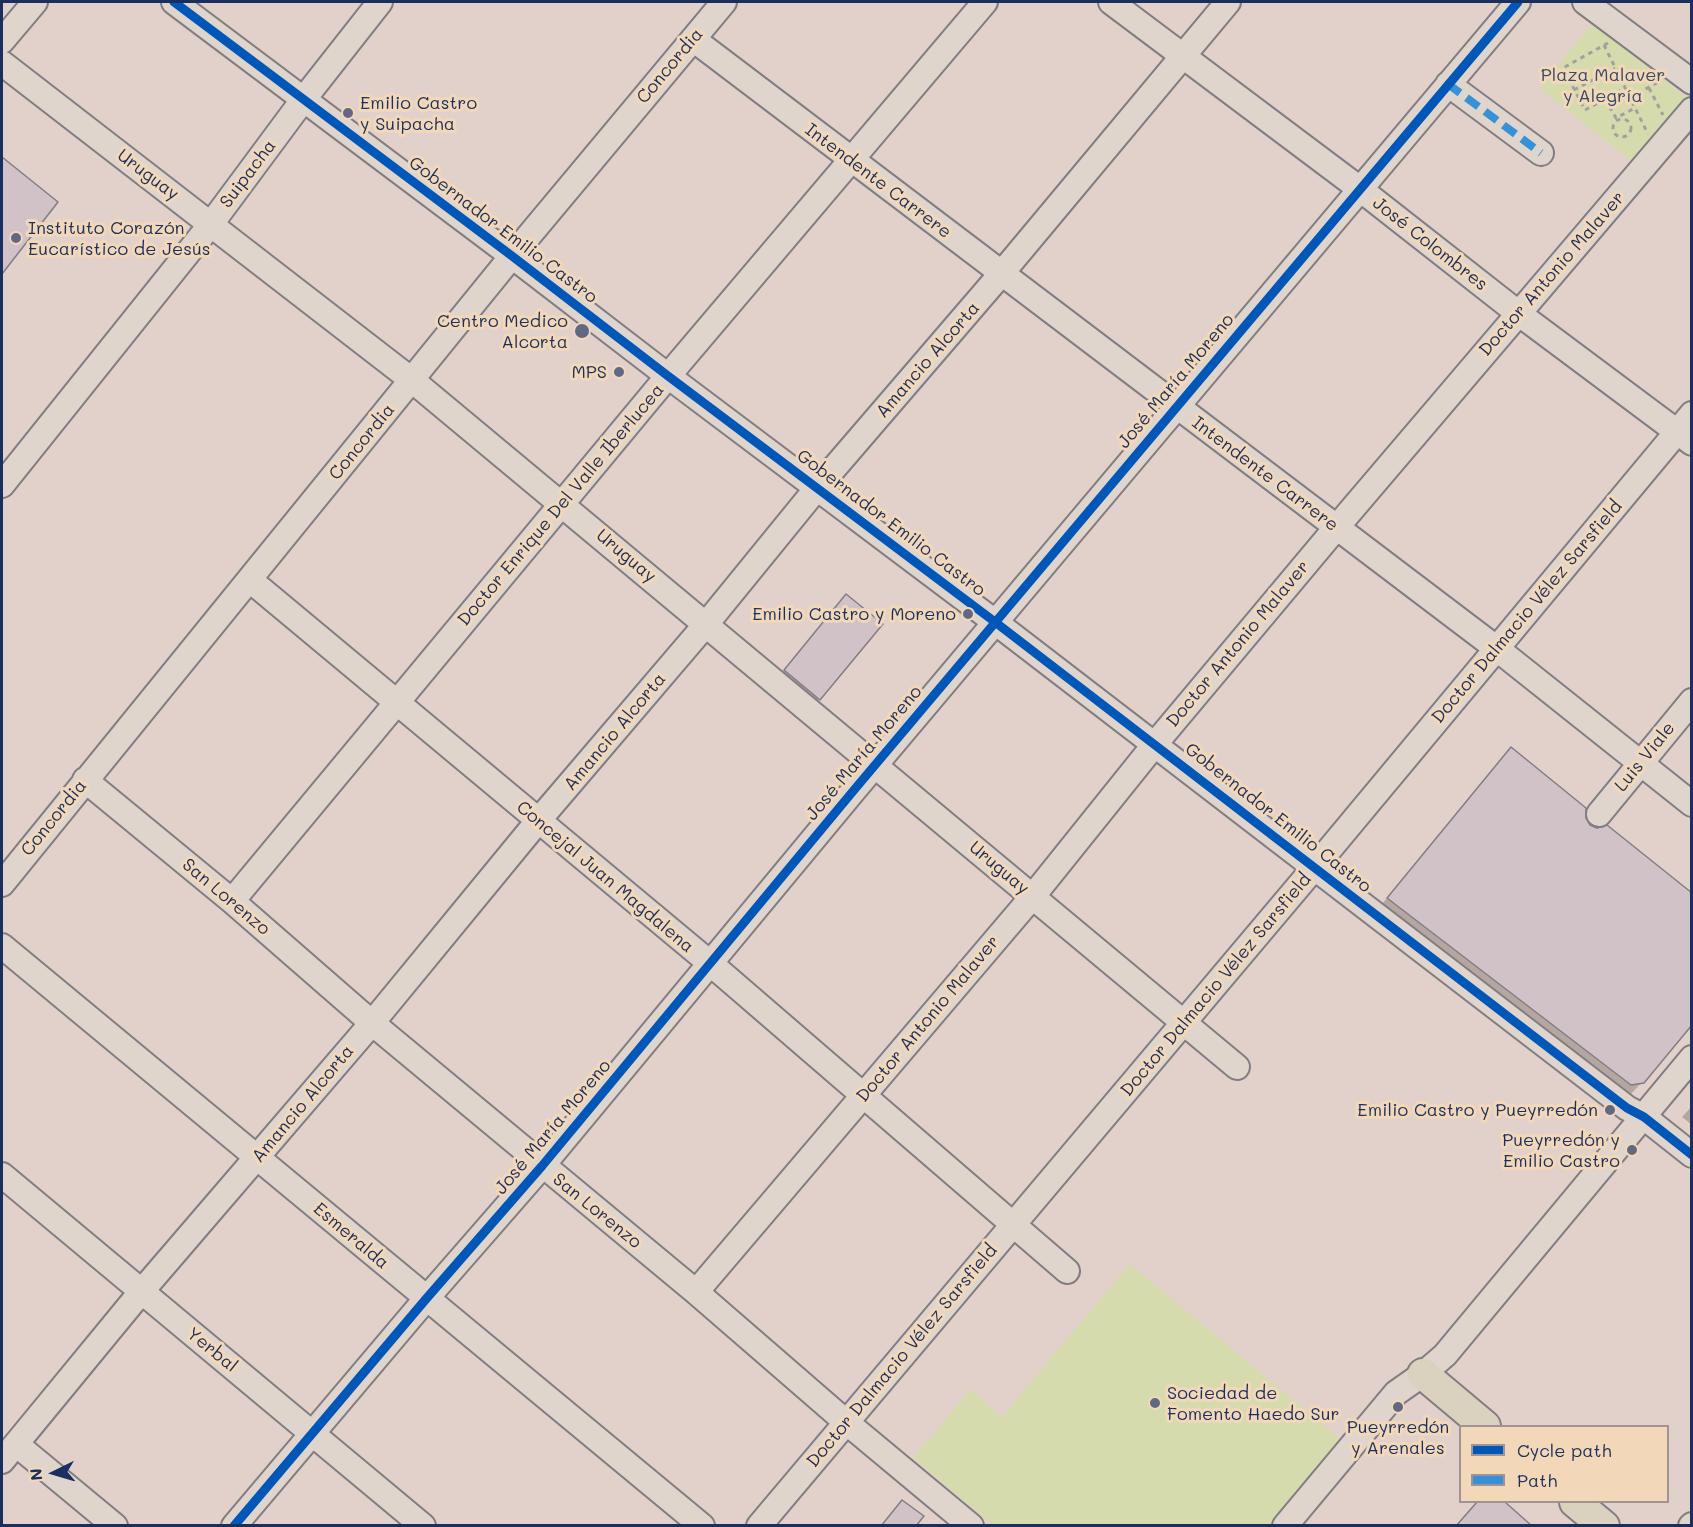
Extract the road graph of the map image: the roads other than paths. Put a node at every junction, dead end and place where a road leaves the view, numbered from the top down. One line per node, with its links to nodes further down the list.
1 (35, 2): 11 (street)
2 (174, 2): 16 (street, Gobernador Emilio Castro)
3 (380, 2): 16 (street, Suipacha)
4 (724, 2): 10 (street, Concordia)
5 (986, 2): 19 (street, Doctor Enrique Del Valle Iberlucea)
6 (1111, 2): 12 (street, José Colombres)
7 (1228, 2): 12 (street, Amancio Alcorta)
8 (1518, 2): 15 (street, José María Moreno)
9 (1585, 2): 14 (street)
10 (693, 39): 19 (street, Intendente Carrere); 22 (street, Concordia)
11 (2, 41)
12 (1182, 55): 20 (street, José Colombres); 23 (street, Amancio Alcorta)
13 (2, 63): 21 (street, Uruguay)
14 (1684, 77)
15 (1448, 84): 18 (street); 20 (street, José María Moreno)
16 (303, 100): 21 (street, Suipacha); 22 (street, Gobernador Emilio Castro)
17 (1692, 110): 24 (street, Doctor Antonio Malaver)
18 (1541, 153)
19 (851, 161): 23 (street, Intendente Carrere); 25 (street, Doctor Enrique Del Valle Iberlucea)
20 (1360, 189): 24 (street, José Colombres); 27 (street, José María Moreno)
21 (211, 224): 26 (street, Uruguay); 29 (street, Suipacha)
22 (512, 256): 25 (street, Gobernador Emilio Castro); 26 (street, Concordia)
23 (1001, 274): 27 (street, Intendente Carrere); 30 (street, Amancio Alcorta)
24 (1518, 313): 28 (street, José Colombres); 32 (street, Doctor Antonio Malaver)
25 (668, 376): 30 (street, Gobernador Emilio Castro); 31 (street, Doctor Enrique Del Valle Iberlucea)
26 (413, 381): 31 (street, Uruguay); 33 (street, Concordia)
27 (1176, 406): 32 (street, Intendente Carrere); 34 (street, José María Moreno)
28 (1687, 429): 36 (street, Doctor Dalmacio Vélez Sarsfield)
29 (2, 485)
30 (817, 489): 34 (street, Gobernador Emilio Castro); 35 (street, Amancio Alcorta)
31 (563, 504): 35 (street, Uruguay); 38 (street, Doctor Enrique Del Valle Iberlucea)
32 (1336, 528): 36 (street, Intendente Carrere); 39 (street, Doctor Antonio Malaver)
33 (250, 580): 38 (street, Concejal Juan Magdalena); 42 (street, Concordia)
34 (995, 622): 39 (street, Gobernador Emilio Castro); 41 (street, José María Moreno)
35 (707, 623): 41 (street, Uruguay); 45 (street, Amancio Alcorta)
36 (1496, 648): 40 (street, Intendente Carrere); 46 (street, Doctor Dalmacio Vélez Sarsfield)
37 (1692, 700): 40 (street, Luis Viale)
38 (397, 704): 45 (street, Concejal Juan Magdalena); 49 (street, Doctor Enrique Del Valle Iberlucea)
39 (1155, 744): 46 (street, Gobernador Emilio Castro); 48 (street, Doctor Antonio Malaver)
40 (1641, 762): 43 (street, Intendente Carrere); 44 (street, Luis Viale)
41 (876, 764): 48 (street, Uruguay); 51 (street, José María Moreno)
42 (85, 780): 47 (street, Concordia); 49 (street, San Lorenzo)
43 (1692, 804)
44 (1599, 814)
45 (538, 821): 51 (street, Concejal Juan Magdalena); 53 (street, Amancio Alcorta)
46 (1314, 868): 52 (street, Doctor Dalmacio Vélez Sarsfield); 57 (street, Gobernador Emilio Castro)
47 (2, 884)
48 (1033, 896): 52 (street, Uruguay); 56 (street, Doctor Antonio Malaver)
49 (232, 901): 53 (street, San Lorenzo)
50 (2, 946): 59 (street, Esmeralda)
51 (711, 964): 56 (street, Concejal Juan Magdalena); 60 (street, José María Moreno)
52 (1184, 1022): 55 (street, Uruguay); 62 (street, Doctor Dalmacio Vélez Sarsfield)
53 (372, 1023): 59 (street, Amancio Alcorta); 60 (street, San Lorenzo)
54 (1692, 1058): 57 (street)
55 (1238, 1067)
56 (863, 1095): 62 (street, Concejal Juan Magdalena); 65 (street, Doctor Antonio Malaver)
57 (1644, 1117): 58 (street, Gobernador Emilio Castro); 67 (street)
58 (1692, 1155)
59 (258, 1157): 64 (street, Amancio Alcorta); 66 (street, Esmeralda)
60 (542, 1166): 65 (street, San Lorenzo); 66 (street, José María Moreno)
61 (2, 1177): 64 (street, Yerbal)
62 (1014, 1224): 63 (street, Concejal Juan Magdalena); 68 (street, Doctor Dalmacio Vélez Sarsfield)
63 (1067, 1271)
64 (141, 1292): 70 (street, Yerbal); 71 (street, Amancio Alcorta)
65 (696, 1292): 68 (street, San Lorenzo)
66 (426, 1299): 70 (street, José María Moreno); 77 (street, Esmeralda)
67 (1423, 1374): 69 (main road); 79 (street)
68 (846, 1422): 73 (street, San Lorenzo); 78 (street, Doctor Dalmacio Vélez Sarsfield)
69 (1484, 1425)
70 (314, 1433): 75 (street, José María Moreno); 76 (street, Yerbal)
71 (9, 1453): 74 (street)
72 (1576, 1503): 80 (main road)
73 (955, 1520)
74 (115, 1526)
75 (234, 1526)
76 (423, 1526)
77 (702, 1526)
78 (759, 1526)
79 (1285, 1526)
80 (1604, 1526)

